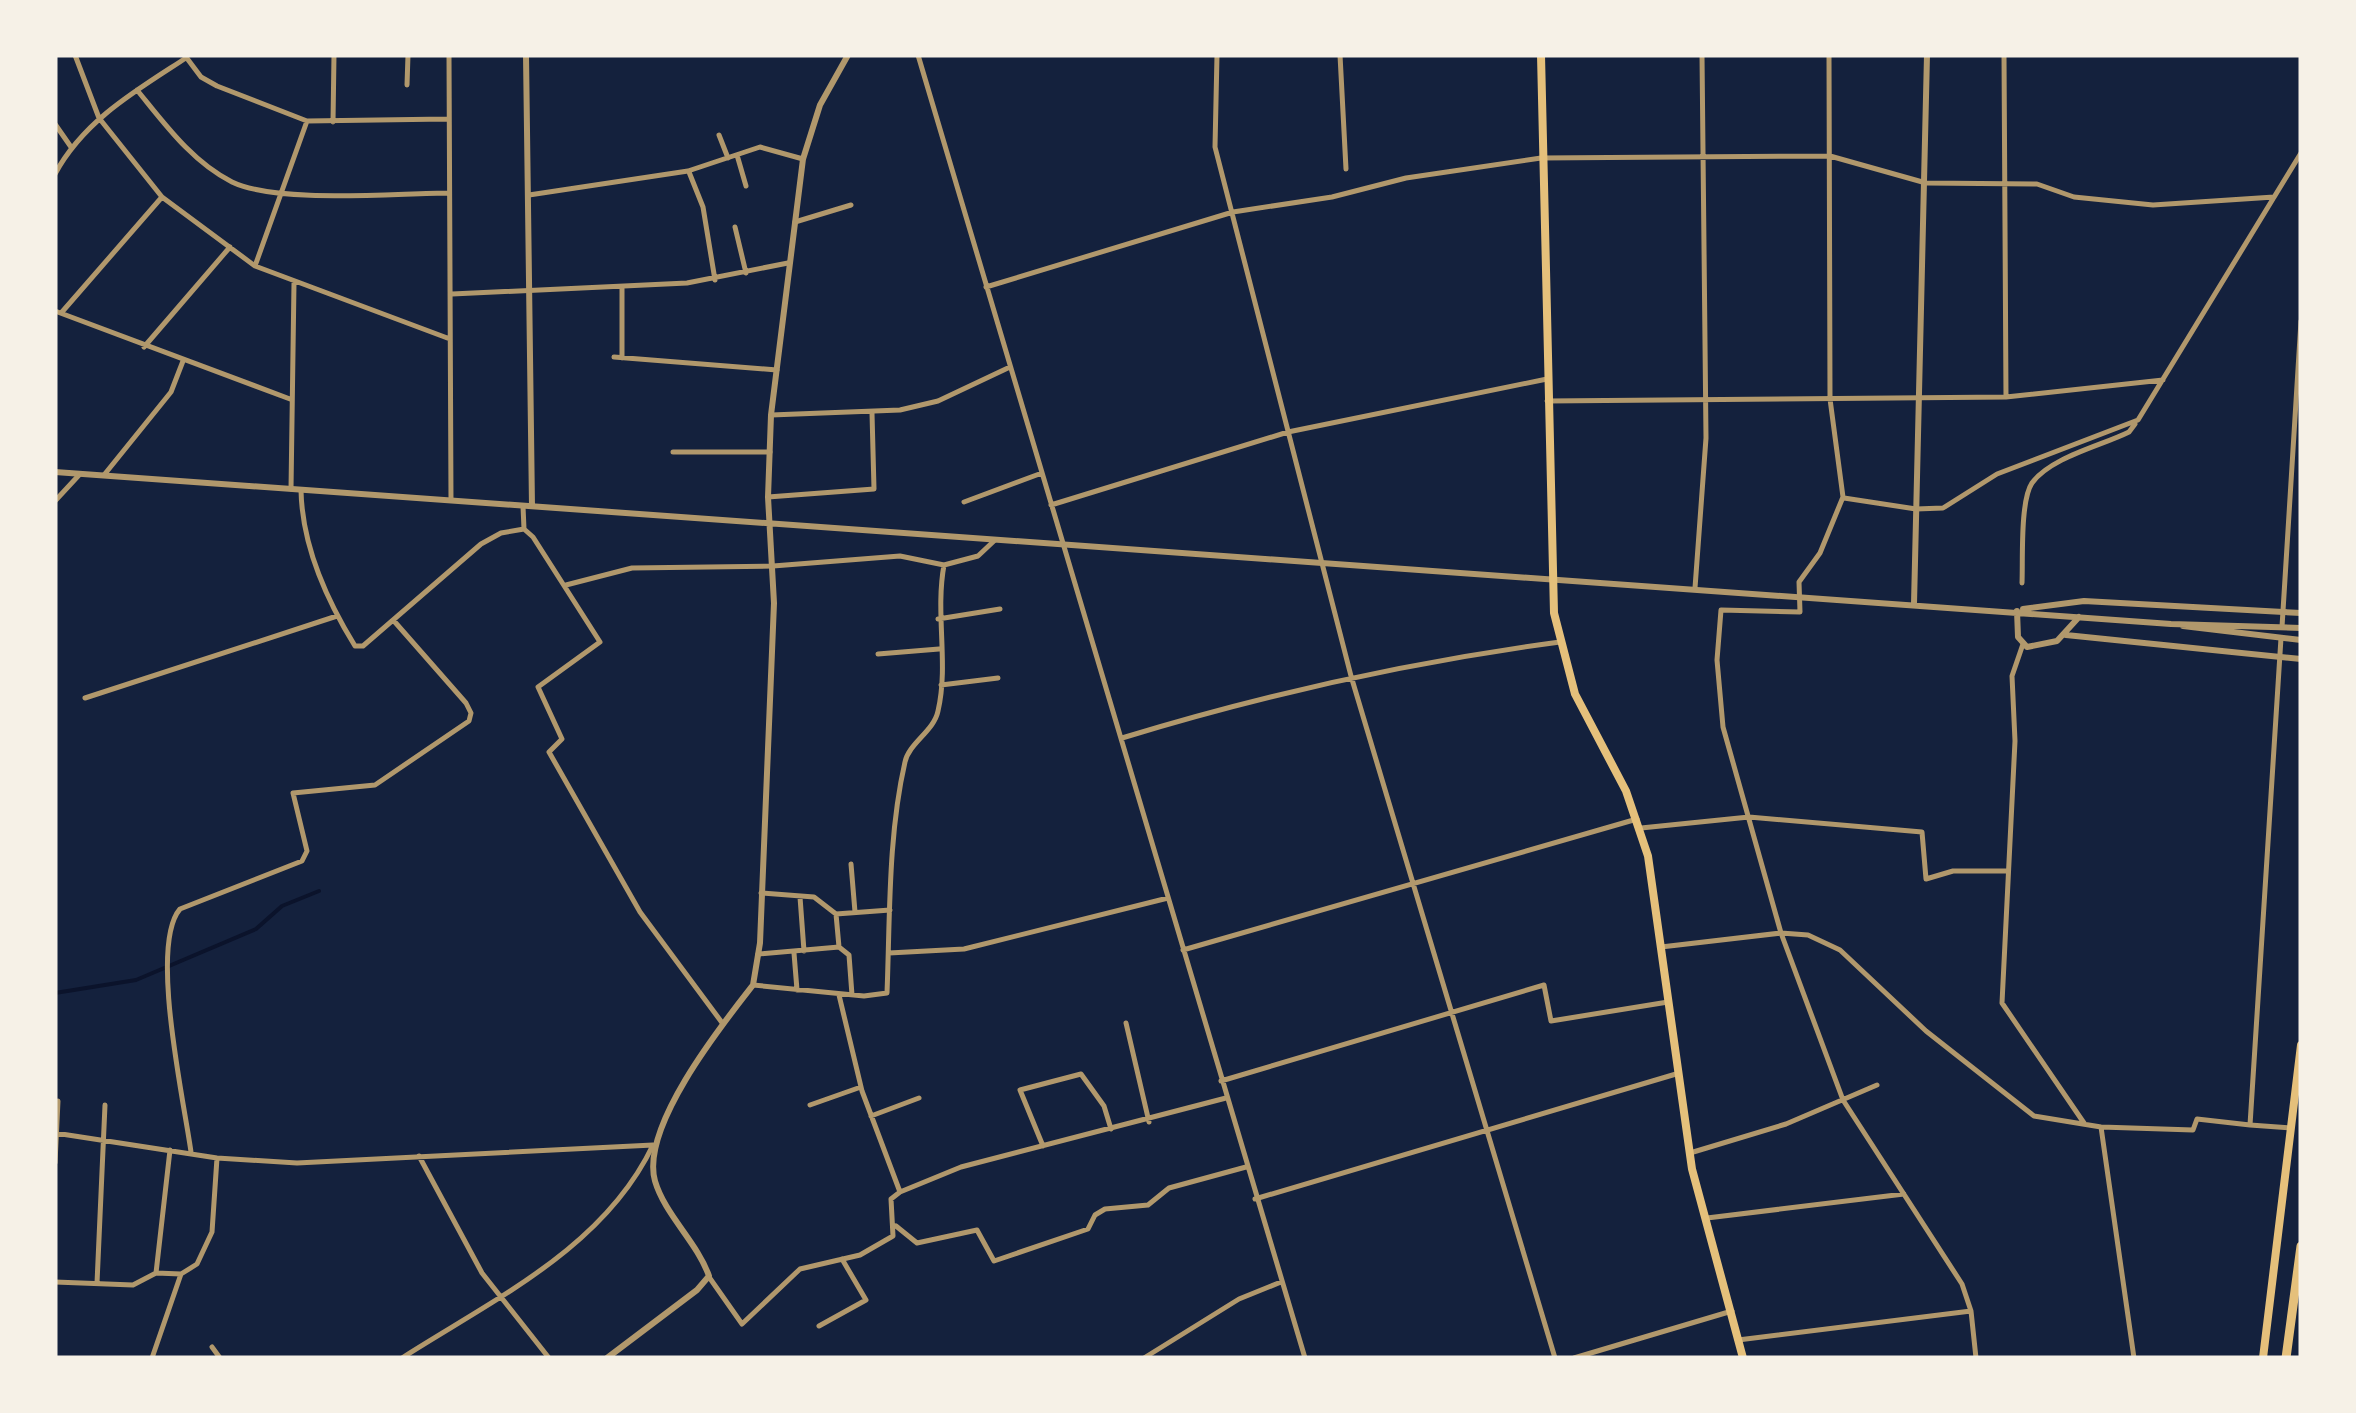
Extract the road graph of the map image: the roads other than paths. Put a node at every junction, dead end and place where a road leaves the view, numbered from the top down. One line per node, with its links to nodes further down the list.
1 (75, 55): 18 (street)
2 (334, 55): 21 (street)
3 (408, 55): 16 (street)
4 (449, 55): 19 (street)
5 (526, 55): 40 (street)
6 (848, 55): 31 (street)
7 (918, 55): 53 (street)
8 (1218, 55): 44 (street)
9 (1340, 55): 32 (street)
10 (1541, 55): 30 (highway)
11 (1702, 55): 27 (street)
12 (1829, 55): 28 (street)
13 (1927, 55): 36 (street)
14 (2004, 55): 35 (street)
15 (187, 56): 17 (street); 20 (street)
16 (407, 85)
17 (137, 90): 18 (street); 38 (street)
18 (100, 118): 24 (street); 41 (street)
19 (447, 120): 21 (street); 39 (street)
20 (307, 121): 21 (street); 38 (street)
21 (334, 122)
22 (55, 124): 24 (street)
23 (719, 135): 29 (street)
24 (71, 147): 34 (street)
25 (2301, 154): 42 (street)
26 (737, 155): 29 (street); 31 (street); 37 (street)
27 (1703, 156): 28 (street); 30 (street); 73 (street)
28 (1830, 156): 36 (street); 71 (street)
29 (728, 158): 33 (street)
30 (1541, 158): 44 (street); 66 (highway)
31 (803, 159): 45 (street)
32 (1346, 169)
33 (688, 171): 40 (street); 51 (street)
34 (55, 174)
35 (2005, 181): 36 (street); 42 (street); 69 (street)
36 (1926, 183): 68 (street)
37 (746, 186)
38 (281, 193): 39 (street); 49 (street)
39 (450, 193): 55 (street)
40 (529, 195): 56 (street)
41 (162, 196): 47 (street); 57 (street)
42 (2274, 197): 67 (street)
43 (851, 204): 45 (street)
44 (1233, 212): 53 (street); 77 (street)
45 (795, 222): 48 (street)
46 (735, 227): 50 (street)
47 (230, 247): 49 (street); 60 (street)
48 (788, 263): 50 (street); 65 (street)
49 (255, 266): 52 (street)
50 (746, 273): 51 (street)
51 (715, 280): 54 (street)
52 (294, 283): 59 (street); 70 (street)
53 (986, 286): 64 (street)
54 (622, 288): 56 (street); 62 (street)
55 (452, 294): 56 (street); 59 (street)
56 (530, 294): 93 (street)
57 (59, 311): 60 (street)
58 (2301, 321): 110 (street)
59 (450, 339): 89 (street)
60 (144, 347): 63 (street)
61 (614, 357): 62 (street)
62 (622, 358): 65 (street)
63 (183, 361): 70 (street); 83 (street)
64 (1010, 367): 74 (street); 81 (street)
65 (778, 370): 75 (street)
66 (1546, 380): 72 (highway); 77 (street)
67 (2162, 380): 69 (street); 76 (street)
68 (1919, 398): 69 (street); 71 (street); 94 (street)
69 (2006, 398)
70 (290, 399): 84 (street)
71 (1830, 399): 73 (street); 87 (street)
72 (1546, 400): 73 (street); 102 (highway)
73 (1704, 401): 105 (street)
74 (872, 412): 75 (street); 86 (street)
75 (771, 415): 79 (street)
76 (2138, 420): 94 (street); 104 (street)
77 (1288, 432): 91 (street); 99 (street)
78 (672, 452): 79 (street)
79 (770, 452): 86 (street)
80 (55, 472): 82 (street)
81 (1042, 473): 90 (street); 91 (street)
82 (80, 474): 83 (street); 88 (street)
83 (104, 475): 84 (street)
84 (291, 489): 85 (street)
85 (301, 490): 89 (street); 112 (street)
86 (768, 497): 95 (street)
87 (1844, 498): 94 (street); 106 (street)
88 (55, 500)
89 (451, 500): 92 (street)
90 (964, 502)
91 (1051, 504): 98 (street)
92 (523, 506): 93 (street); 96 (street)
93 (532, 506): 95 (street)
94 (1916, 510): 107 (street)
95 (770, 522): 97 (street); 100 (street)
96 (524, 529): 103 (street); 115 (street)
97 (996, 540): 98 (street); 101 (street)
98 (1064, 545): 99 (street); 130 (street)
99 (1322, 563): 102 (street); 126 (street)
100 (773, 566): 101 (street); 103 (street); 136 (street)
101 (944, 566): 114 (street)
102 (1553, 579): 105 (street); 120 (highway)
103 (566, 584): 157 (street)
104 (2022, 584)
105 (1694, 588): 106 (street)
106 (1799, 596): 107 (street); 131 (street)
107 (1914, 604): 109 (street)
108 (1000, 608): 114 (street)
109 (2016, 611): 110 (street); 113 (street); 121 (street)
110 (2283, 612): 111 (street); 124 (street)
111 (2301, 613)
112 (337, 616): 115 (street); 129 (street)
113 (2080, 616): 116 (street); 118 (street)
114 (938, 618): 122 (street)
115 (393, 620): 182 (street)
116 (2171, 624): 117 (street); 119 (street)
117 (2301, 628)
118 (2066, 634): 121 (street); 124 (street)
119 (2301, 640)
120 (1560, 642): 126 (street); 132 (highway)
121 (2023, 644): 134 (street)
122 (940, 649): 123 (street); 128 (street)
123 (878, 654)
124 (2280, 657): 125 (street); 172 (street)
125 (2301, 659)
126 (1351, 676): 130 (street); 135 (street)
127 (998, 678): 128 (street)
128 (941, 684): 139 (street)
129 (85, 698)
130 (1122, 738): 138 (street)
131 (1749, 817): 132 (street); 134 (street); 142 (street)
132 (1639, 823): 135 (street); 144 (highway)
133 (851, 864): 140 (street)
134 (2007, 871): 171 (street)
135 (1412, 882): 145 (street); 155 (street)
136 (761, 893): 137 (street); 149 (street)
137 (800, 897): 141 (street); 146 (street)
138 (1168, 898): 145 (street); 148 (street)
139 (890, 910): 140 (street); 148 (street)
140 (856, 912): 141 (street)
141 (836, 914): 143 (street)
142 (1782, 933): 144 (street); 165 (street); 171 (street)
143 (839, 947): 146 (street); 153 (street)
144 (1660, 947): 154 (highway)
145 (1183, 950): 160 (street)
146 (804, 951): 147 (street)
147 (794, 952): 149 (street); 151 (street)
148 (888, 953): 153 (street)
149 (758, 954): 150 (street)
150 (753, 985): 151 (street); 157 (street)
151 (798, 990): 152 (street)
152 (839, 994): 153 (street); 162 (street)
153 (852, 995)
154 (1668, 1002): 155 (street); 159 (highway)
155 (1451, 1012): 160 (street); 176 (street)
156 (1126, 1023): 170 (street)
157 (723, 1024): 179 (street)
158 (2301, 1045): 175 (highway)
159 (1676, 1074): 176 (street); 183 (highway)
160 (1221, 1081): 164 (street)
161 (1877, 1085): 165 (street)
162 (861, 1087): 168 (street); 169 (street)
163 (919, 1098): 169 (street)
164 (1226, 1098): 170 (street); 187 (street)
165 (1843, 1100): 183 (street); 189 (street)
166 (58, 1101): 177 (street)
167 (105, 1105): 178 (street)
168 (810, 1105)
169 (872, 1116): 188 (street)
170 (1149, 1122): 174 (street)
171 (2086, 1125): 173 (street)
172 (2250, 1125): 173 (street); 175 (street)
173 (2101, 1126): 219 (street)
174 (1111, 1128): 180 (street); 180 (street)
175 (2291, 1128): 220 (highway)
176 (1486, 1131): 190 (street); 215 (street)
177 (56, 1134): 178 (street); 186 (street)
178 (103, 1142): 181 (street); 200 (street)
179 (654, 1145): 184 (street); 197 (street); 201 (street)
180 (1043, 1146): 188 (street)
181 (170, 1150): 182 (street); 195 (street)
182 (190, 1152): 185 (street)
183 (1690, 1153): 191 (highway)
184 (419, 1156): 185 (street); 201 (street)
185 (217, 1158): 196 (street)
186 (55, 1163)
187 (1246, 1167): 190 (street); 192 (street)
188 (900, 1192): 192 (street)
189 (1906, 1193): 191 (street); 202 (street)
190 (1255, 1199): 199 (street)
191 (1704, 1218): 203 (highway)
192 (896, 1226): 194 (street)
193 (2301, 1246): 221 (highway)
194 (842, 1259): 197 (street); 204 (street)
195 (156, 1273): 196 (street); 200 (street)
196 (182, 1274): 208 (street)
197 (708, 1276): 212 (street)
198 (55, 1282): 200 (street)
199 (1281, 1282): 207 (street); 213 (street)
200 (97, 1284)
201 (498, 1296): 210 (street); 211 (street)
202 (1971, 1311): 205 (street); 218 (street)
203 (1732, 1312): 205 (highway); 216 (street)
204 (819, 1326)
205 (1738, 1340): 217 (highway)
206 (212, 1347): 209 (street)
207 (1305, 1356): 214 (street)
208 (152, 1358)
209 (220, 1358)
210 (402, 1358)
211 (548, 1358)
212 (608, 1358)
213 (1144, 1358)
214 (1296, 1358)
215 (1555, 1358)
216 (1574, 1358)
217 (1743, 1358)
218 (1976, 1358)
219 (2134, 1358)
220 (2262, 1358)
221 (2286, 1358)

